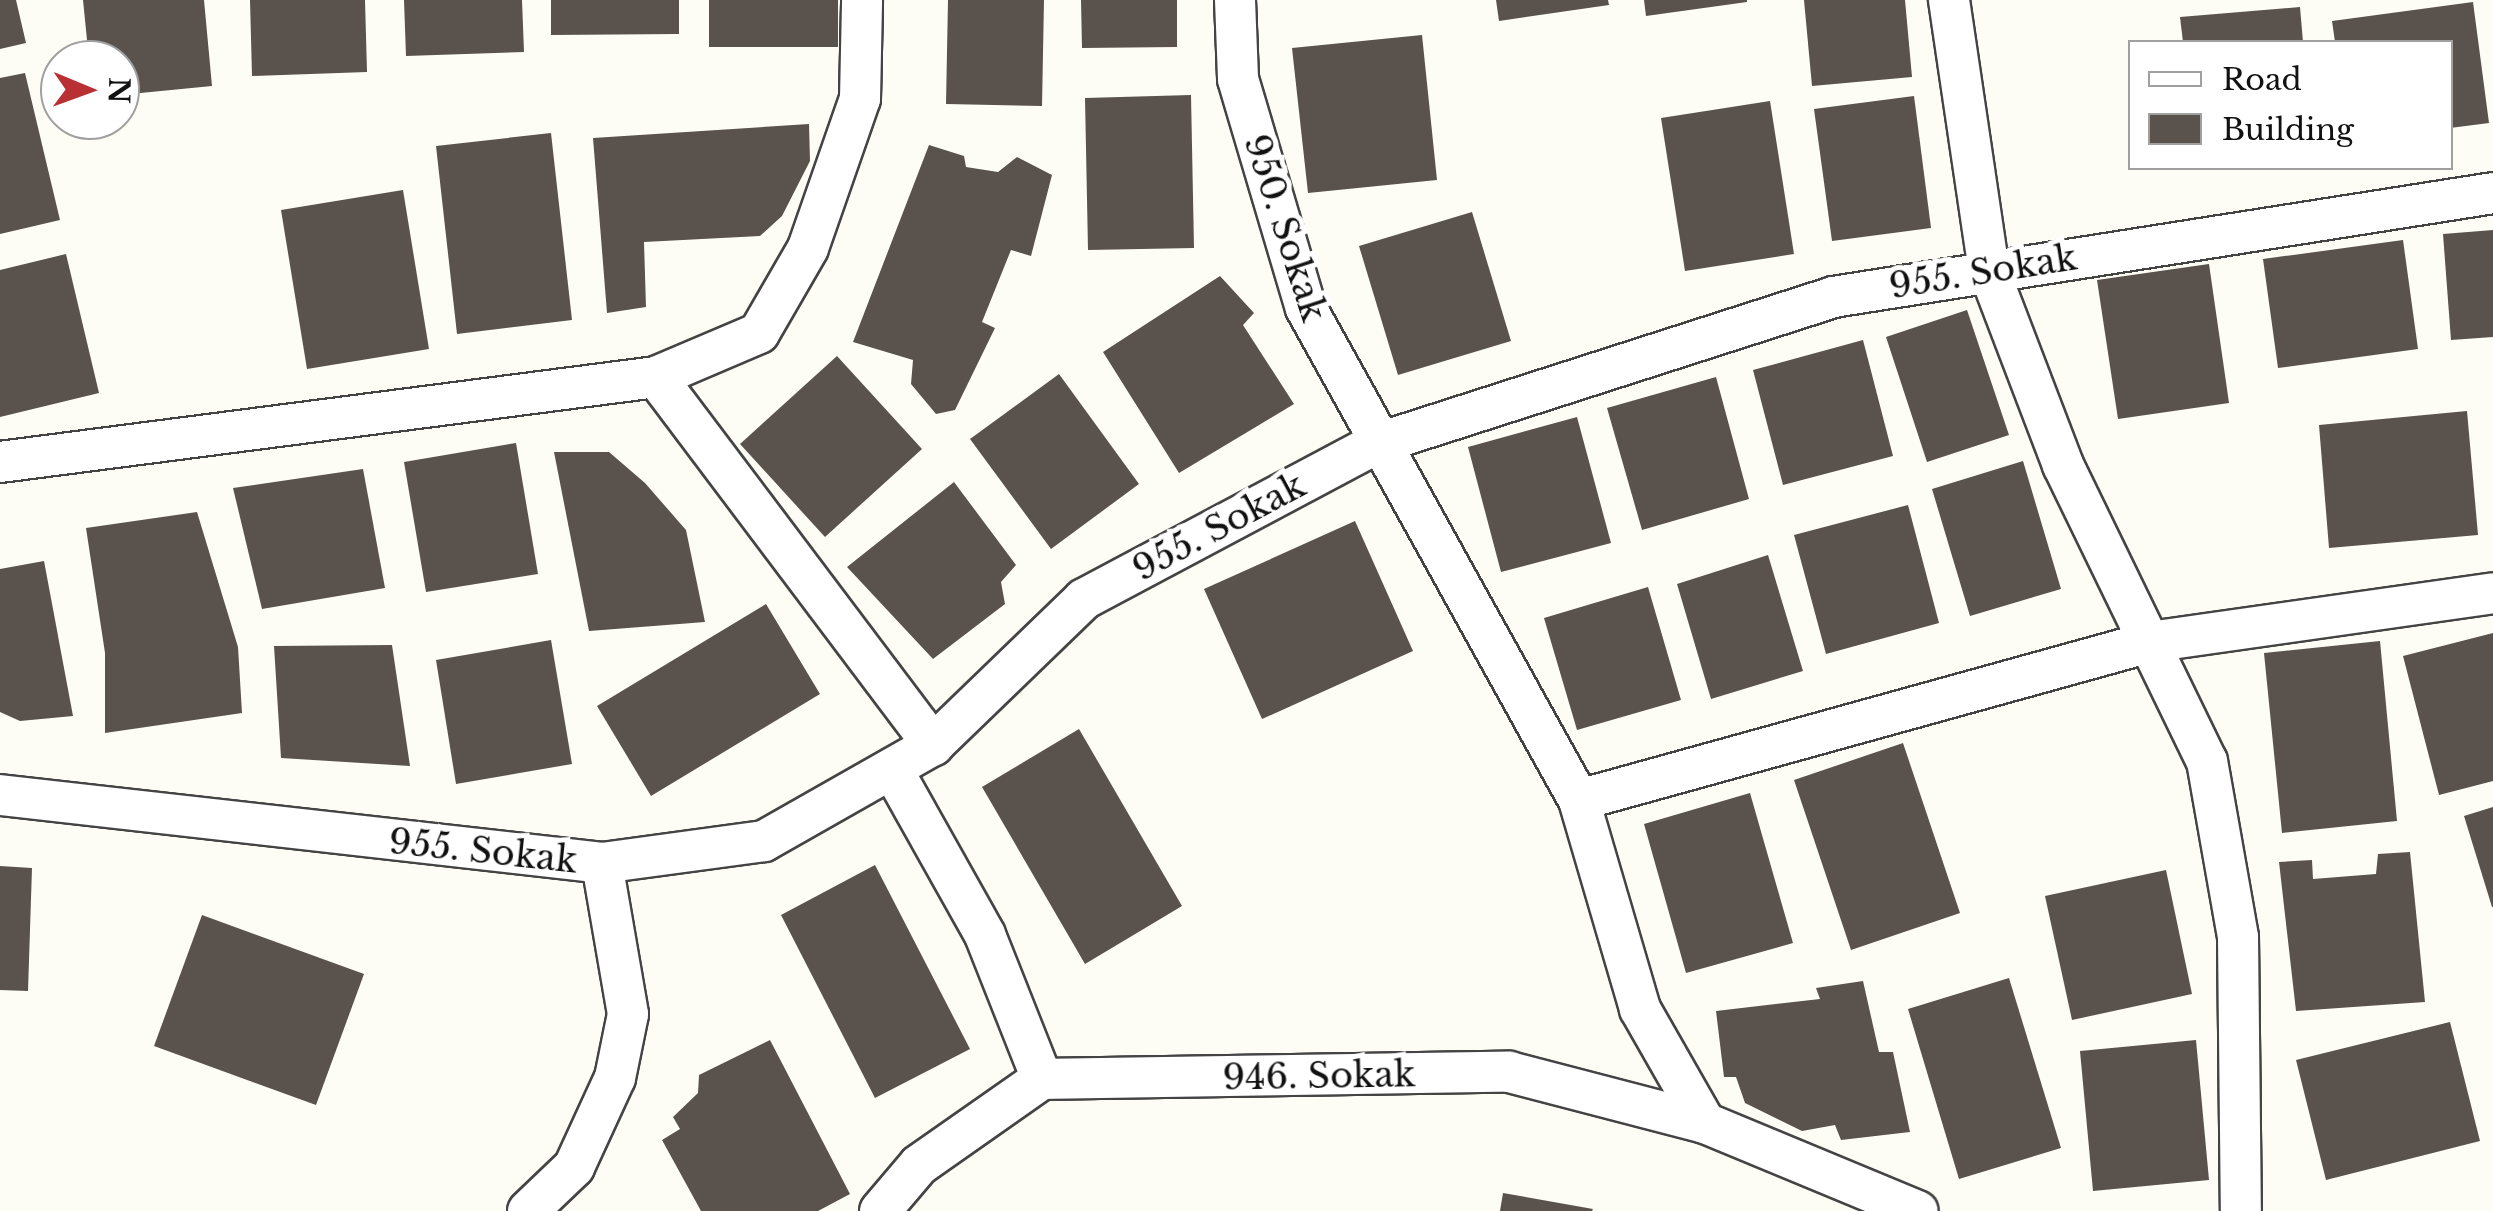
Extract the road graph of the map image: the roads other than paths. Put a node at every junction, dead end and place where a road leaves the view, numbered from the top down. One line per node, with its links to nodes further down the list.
1 (862, 0): 6 (street)
2 (1236, 0): 7 (street, 950. Sokak)
3 (1949, 0): 5 (street)
4 (2493, 193): 5 (street, 955. Sokak)
5 (1989, 270): 7 (street, 955. Sokak); 10 (street)
6 (656, 377): 8 (street); 11 (street)
7 (1376, 444): 11 (street, 955. Sokak); 14 (street, 950. Sokak)
8 (0, 462)
9 (2493, 593): 10 (street)
10 (2150, 642): 14 (street); 21 (street)
11 (933, 746): 12 (street, 955. Sokak)
12 (892, 769): 15 (street, 955. Sokak); 16 (street)
13 (0, 795): 15 (street, 955. Sokak)
14 (1579, 800): 17 (street, 950. Sokak)
15 (602, 862): 18 (street)
16 (1042, 1079): 17 (street, 946. Sokak); 19 (street)
17 (1705, 1123): 20 (street, 946. Sokak)
18 (528, 1211)
19 (880, 1211)
20 (1917, 1211)
21 (2240, 1211)

